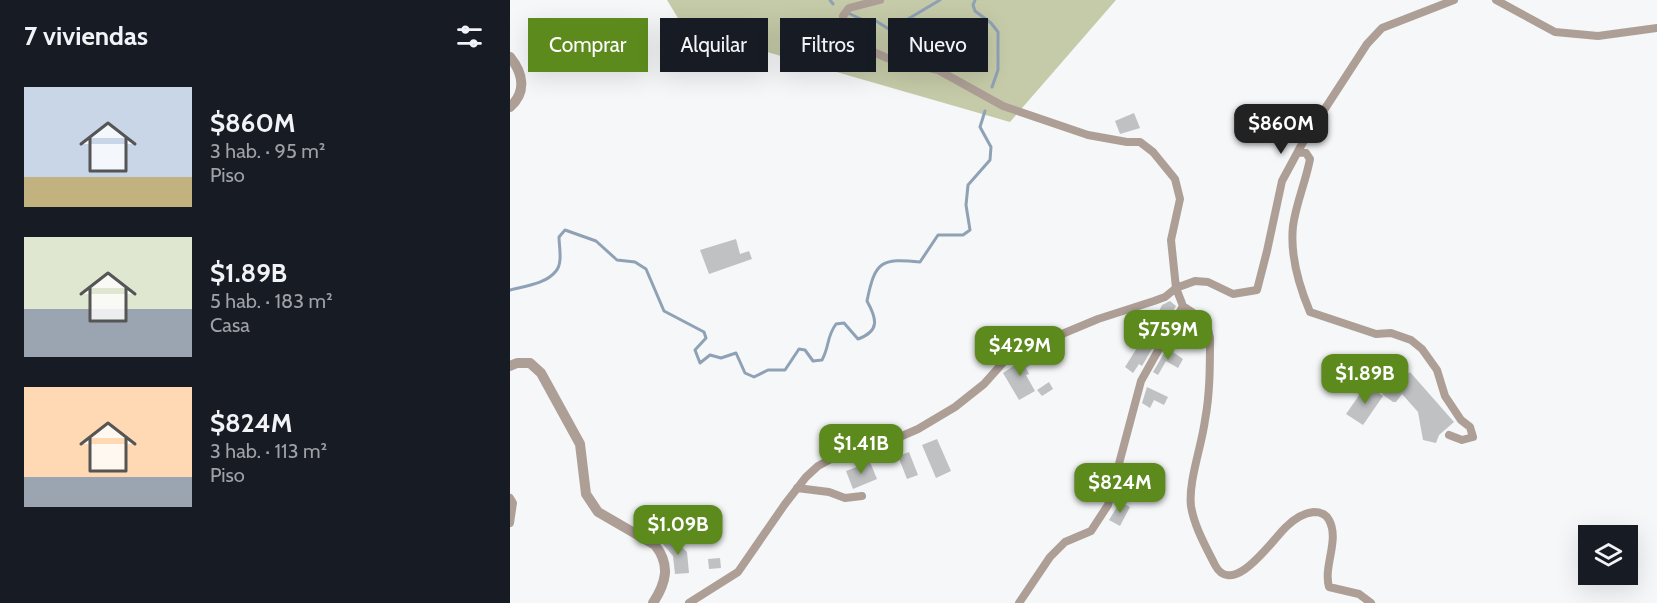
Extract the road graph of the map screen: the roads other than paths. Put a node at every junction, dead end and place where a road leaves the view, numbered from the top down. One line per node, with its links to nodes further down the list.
1 (880, 0): 8 (street)
2 (1454, 0): 7 (street)
3 (1496, 0): 4 (street)
4 (1657, 28)
5 (510, 57): 6 (street)
6 (510, 106)
7 (1298, 152): 8 (street); 11 (street)
8 (1176, 288): 9 (street); 12 (street)
9 (1183, 306): 18 (street); 19 (street)
10 (510, 366): 16 (street)
11 (1449, 435)
12 (798, 488): 13 (street); 17 (street)
13 (862, 496)
14 (510, 498): 15 (street)
15 (510, 523)
16 (653, 603)
17 (689, 603)
18 (1019, 603)
19 (1371, 603)

